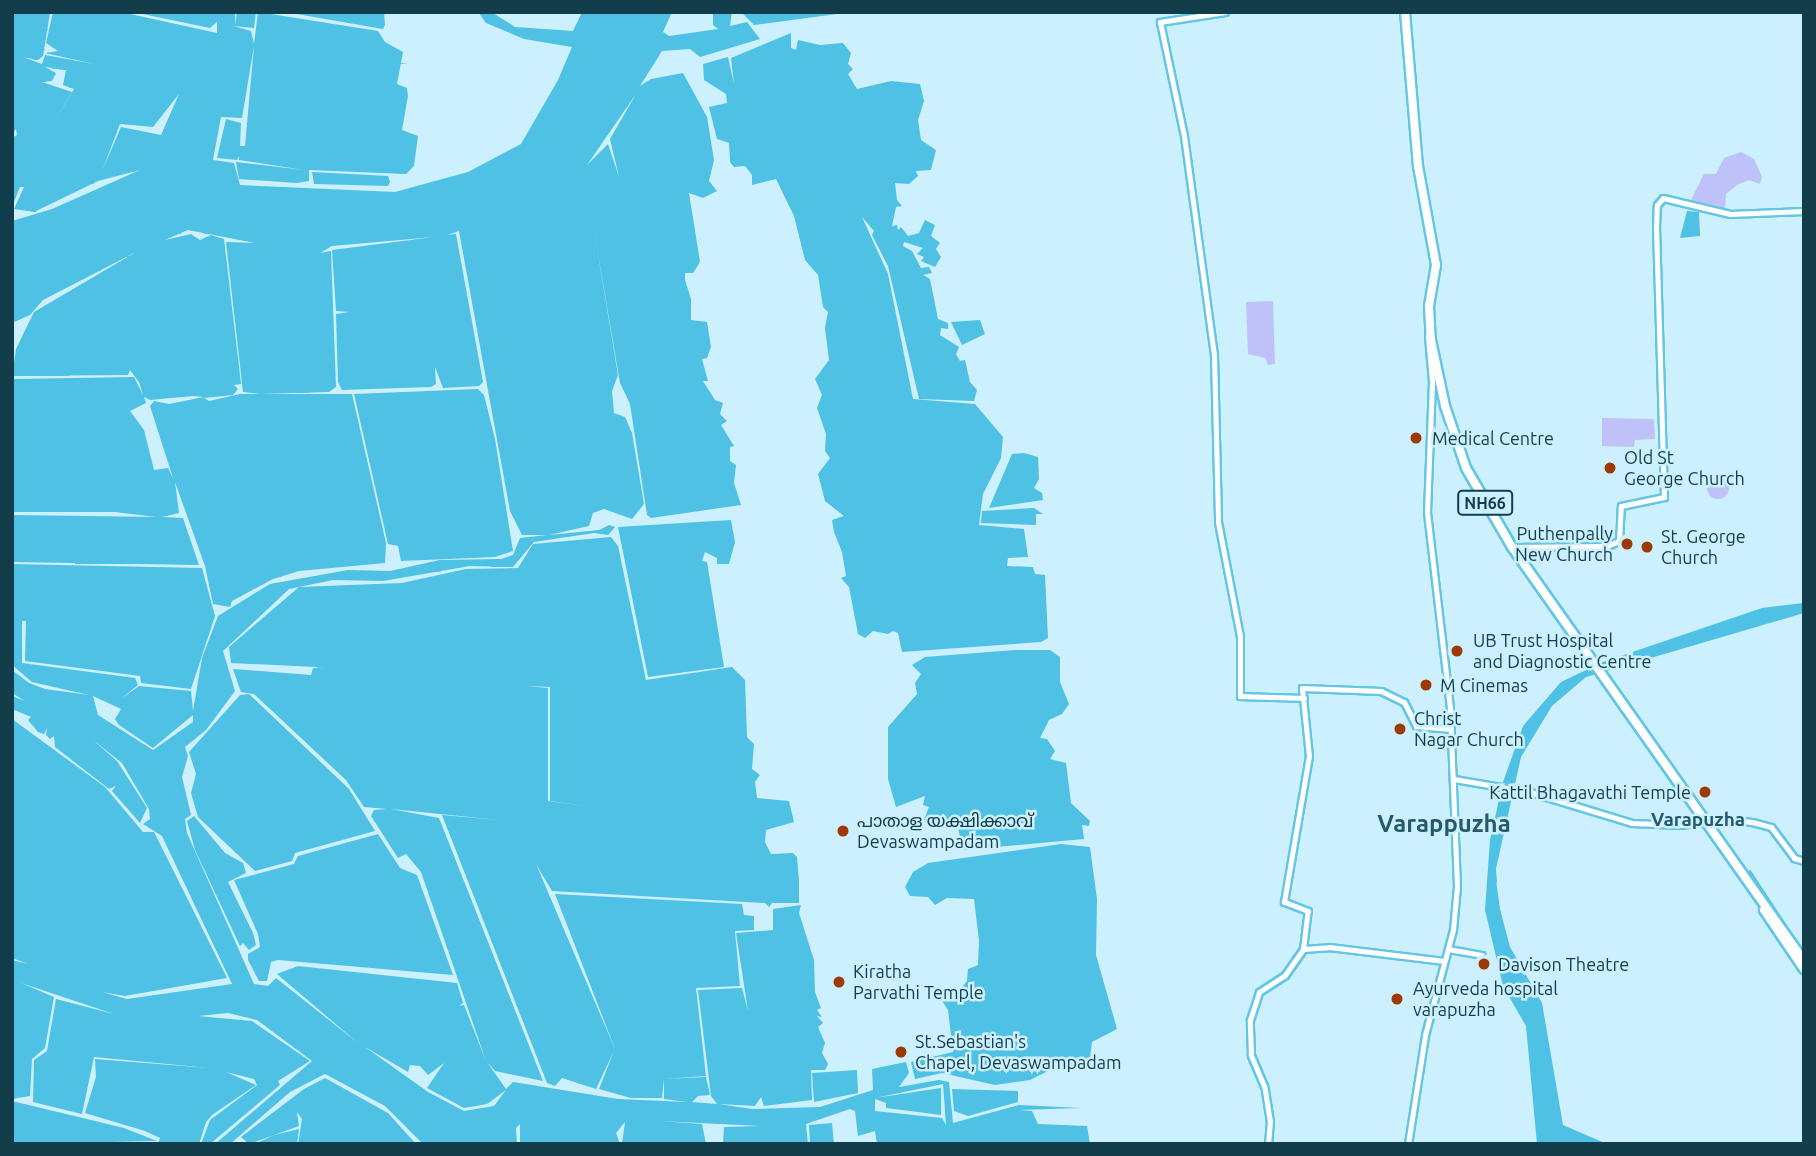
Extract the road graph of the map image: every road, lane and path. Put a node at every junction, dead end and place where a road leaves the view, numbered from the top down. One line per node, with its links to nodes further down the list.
1 (1225, 12): 6 (street)
2 (1405, 12): 4 (highway, NH66)
3 (1804, 211): 5 (street)
4 (1430, 323): 5 (highway, NH66); 7 (street)
5 (1512, 547): 9 (highway, NH66)
6 (1304, 698): 7 (street); 12 (street)
7 (1451, 729): 8 (street)
8 (1454, 779): 9 (street); 13 (street)
9 (1705, 821): 10 (highway, NH66); 11 (street)
10 (1714, 834): 16 (highway, NH66); 17 (highway, NH66)
11 (1804, 861)
12 (1303, 949): 15 (street); 18 (street)
13 (1448, 949): 14 (street); 15 (street)
14 (1481, 955)
15 (1444, 961): 19 (street)
16 (1804, 961)
17 (1804, 969)
18 (1268, 1144)
19 (1408, 1144)

